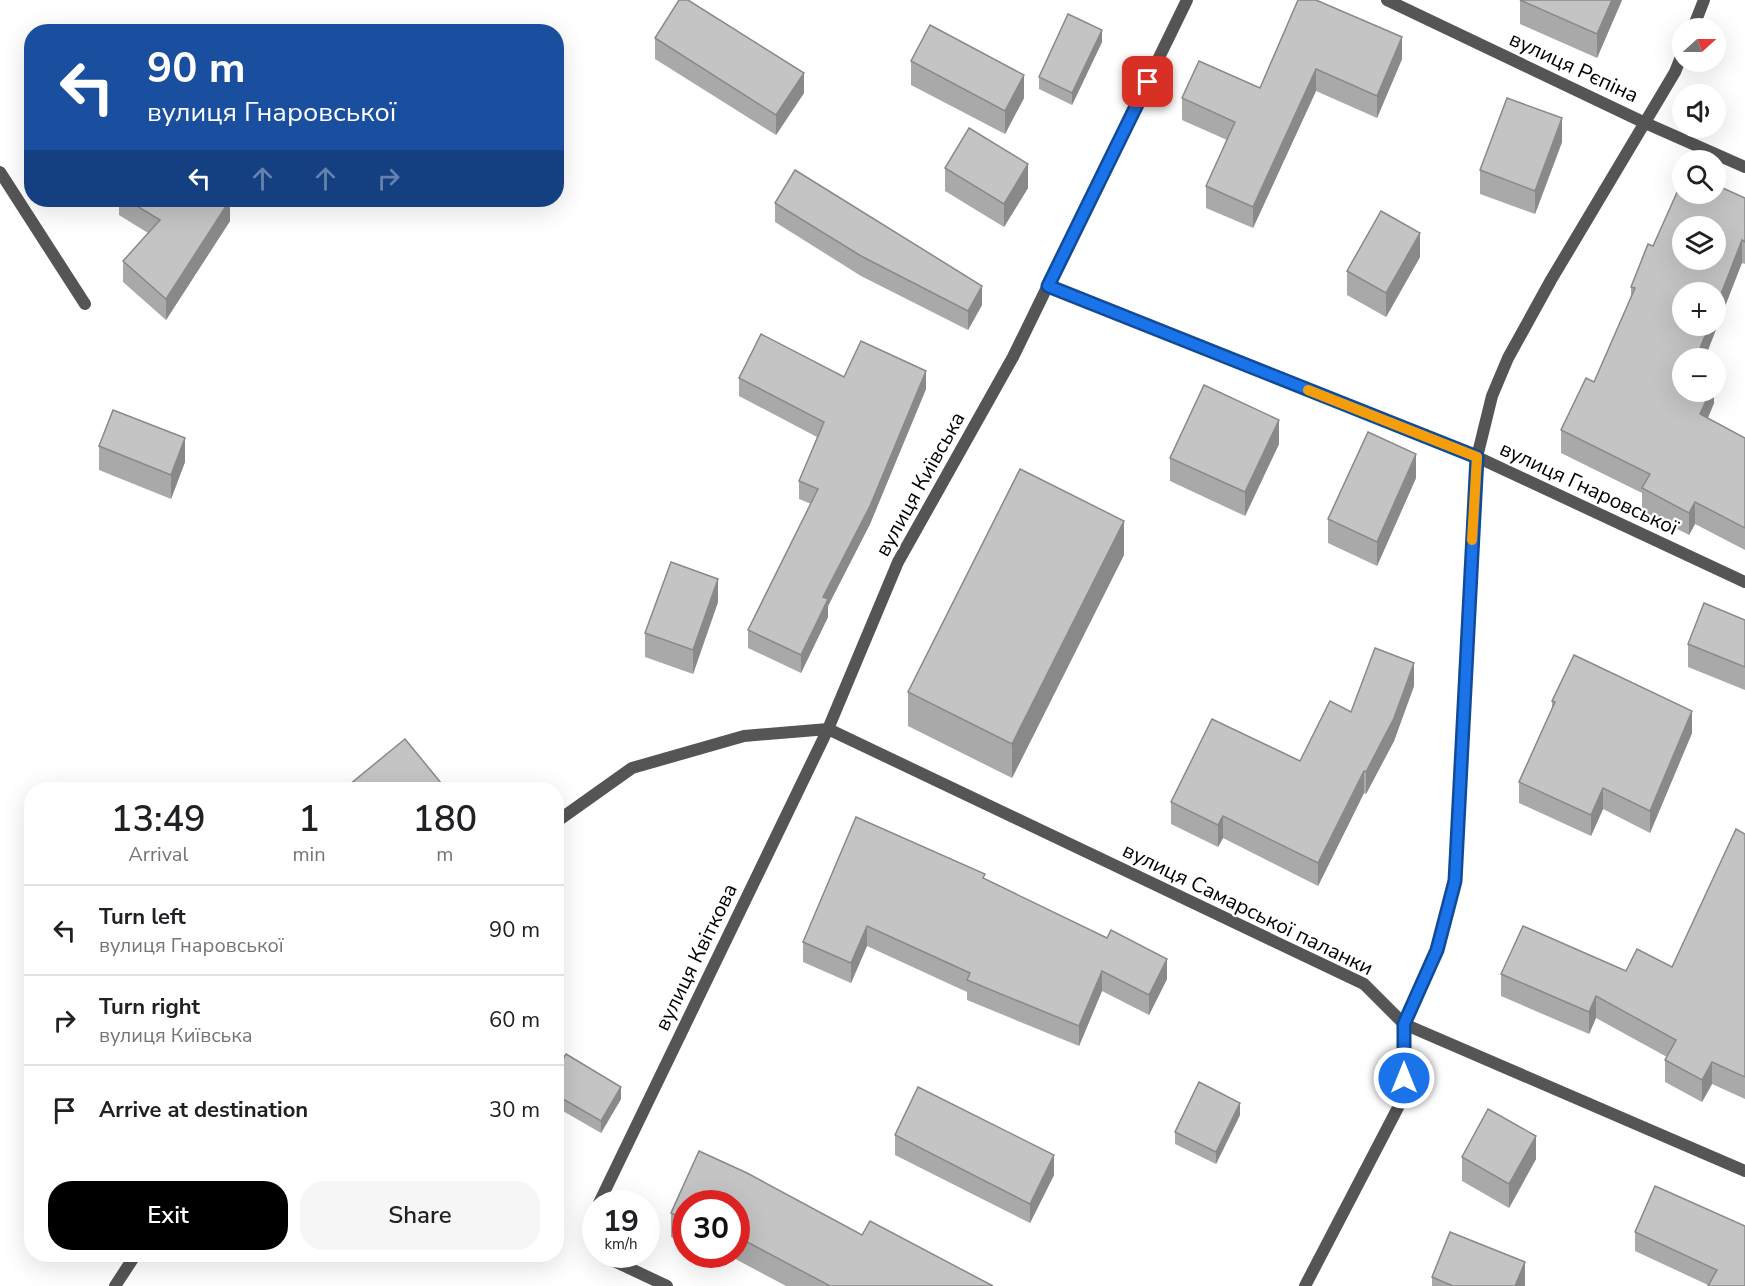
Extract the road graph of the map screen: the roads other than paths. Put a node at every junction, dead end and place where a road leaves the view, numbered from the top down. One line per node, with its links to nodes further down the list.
1 (1188, 0): 9 (street, вулиця Київська)
2 (1387, 0): 6 (street, вулиця Рєпіна)
3 (1704, 0): 4 (street)
4 (1697, 18)
5 (1675, 72): 6 (street)
6 (1643, 122): 7 (street, вулиця Рєпіна); 11 (street)
7 (1745, 167)
8 (0, 172): 10 (street)
9 (1048, 286): 11 (street, вулиця Гнаровської); 13 (street, вулиця Київська)
10 (85, 304)
11 (1477, 457): 12 (street, вулиця Гнаровської); 15 (street)
12 (1745, 582)
13 (828, 729): 14 (street); 15 (street, вулиця Самарської паланки); 17 (street, вулиця Квіткова)
14 (564, 816)
15 (1404, 1024): 16 (street, вулиця Самарської паланки); 22 (street)
16 (1745, 1171)
17 (605, 1190)
18 (131, 1262): 20 (street)
19 (629, 1268): 21 (street)
20 (115, 1286)
21 (667, 1286)
22 (1305, 1286)

